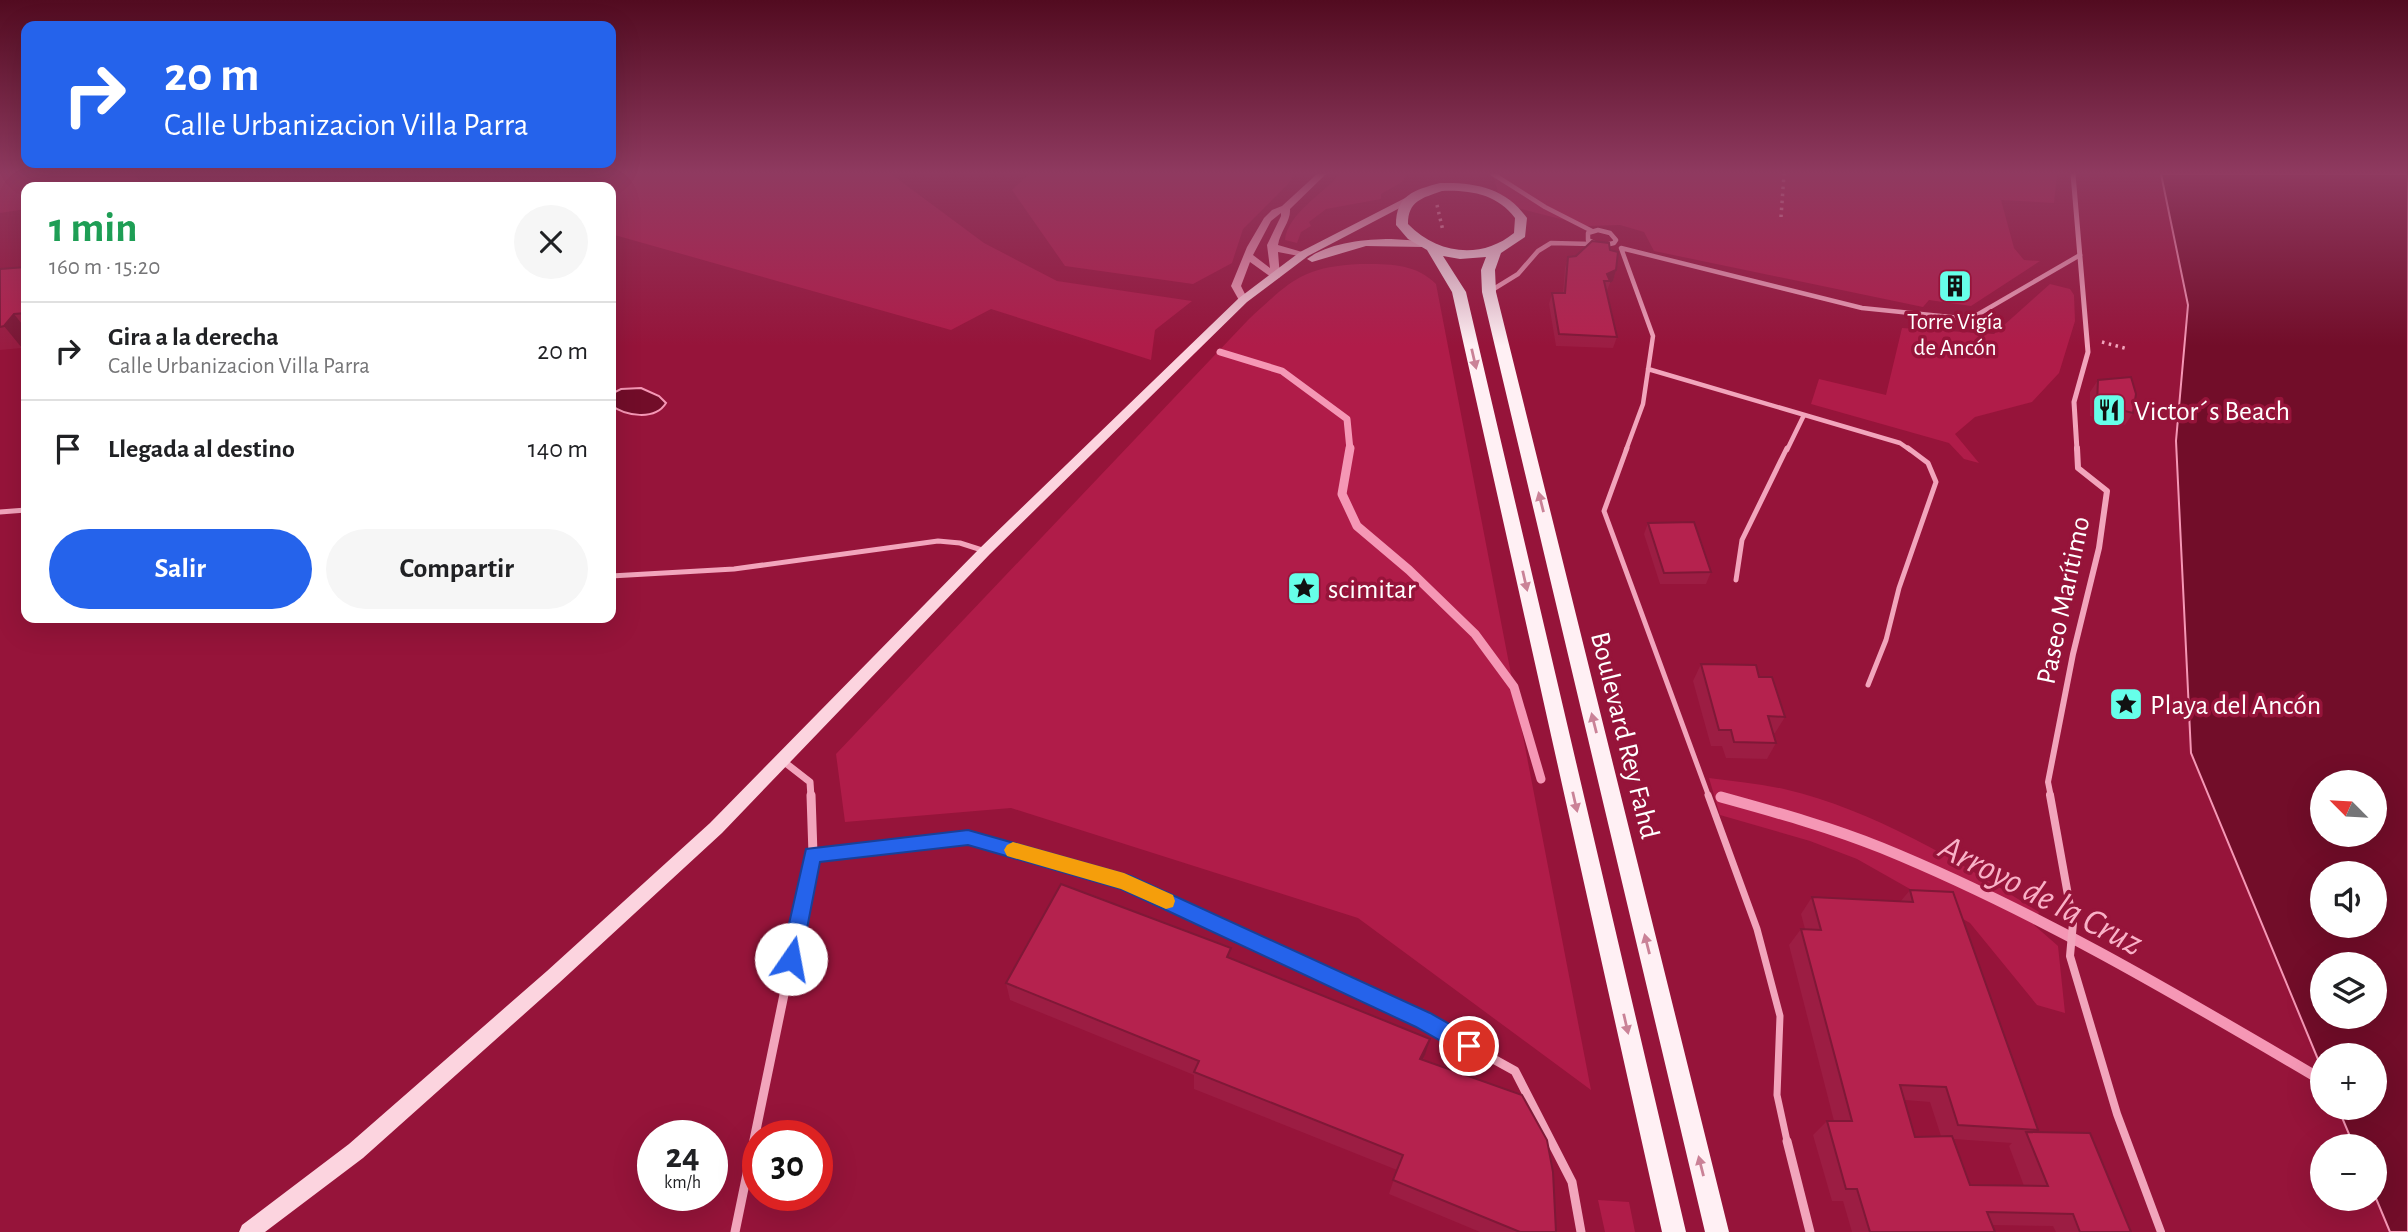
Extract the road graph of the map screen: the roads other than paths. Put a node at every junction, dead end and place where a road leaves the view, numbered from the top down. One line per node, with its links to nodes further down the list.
1 (1261, 231): 15 (street)
2 (1276, 231): 10 (street)
3 (1347, 231): 13 (main road)
4 (1407, 231): 11 (main road)
5 (1520, 231): 12 (main road)
6 (1592, 231): 9 (lane)
7 (1596, 231): 9 (lane)
8 (2078, 231): 14 (street, Paseo Marítimo)
9 (1592, 244): 18 (lane)
10 (1272, 245): 13 (street); 17 (street)
11 (1427, 246): 12 (main road); 16 (main road); 34 (main road, one-way to 34)
12 (1495, 251): 18 (main road, Boulevard Rey Fahd)
13 (1304, 254): 16 (main road)
14 (2080, 255): 20 (lane); 37 (street, Paseo Marítimo)
15 (1248, 256): 17 (street); 19 (street)
16 (1291, 266): 17 (main road)
17 (1275, 277): 19 (main road)
18 (1489, 292): 35 (main road, Boulevard Rey Fahd, one-way to 18)
19 (1243, 300): 24 (main road)
20 (1648, 369): 21 (lane); 30 (lane)
21 (1804, 415): 26 (lane); 27 (lane)
22 (21, 510): 23 (lane)
23 (0, 512)
24 (985, 551): 25 (lane); 28 (main road)
25 (616, 576)
26 (1736, 580)
27 (1868, 685)
28 (783, 761): 29 (street); 31 (main road)
29 (813, 854): 32 (street); 33 (street)
30 (1787, 1140): 36 (street)
31 (249, 1232)
32 (735, 1232)
33 (1581, 1232)
34 (1674, 1232)
35 (1717, 1232)
36 (1810, 1232)
37 (2161, 1232)

